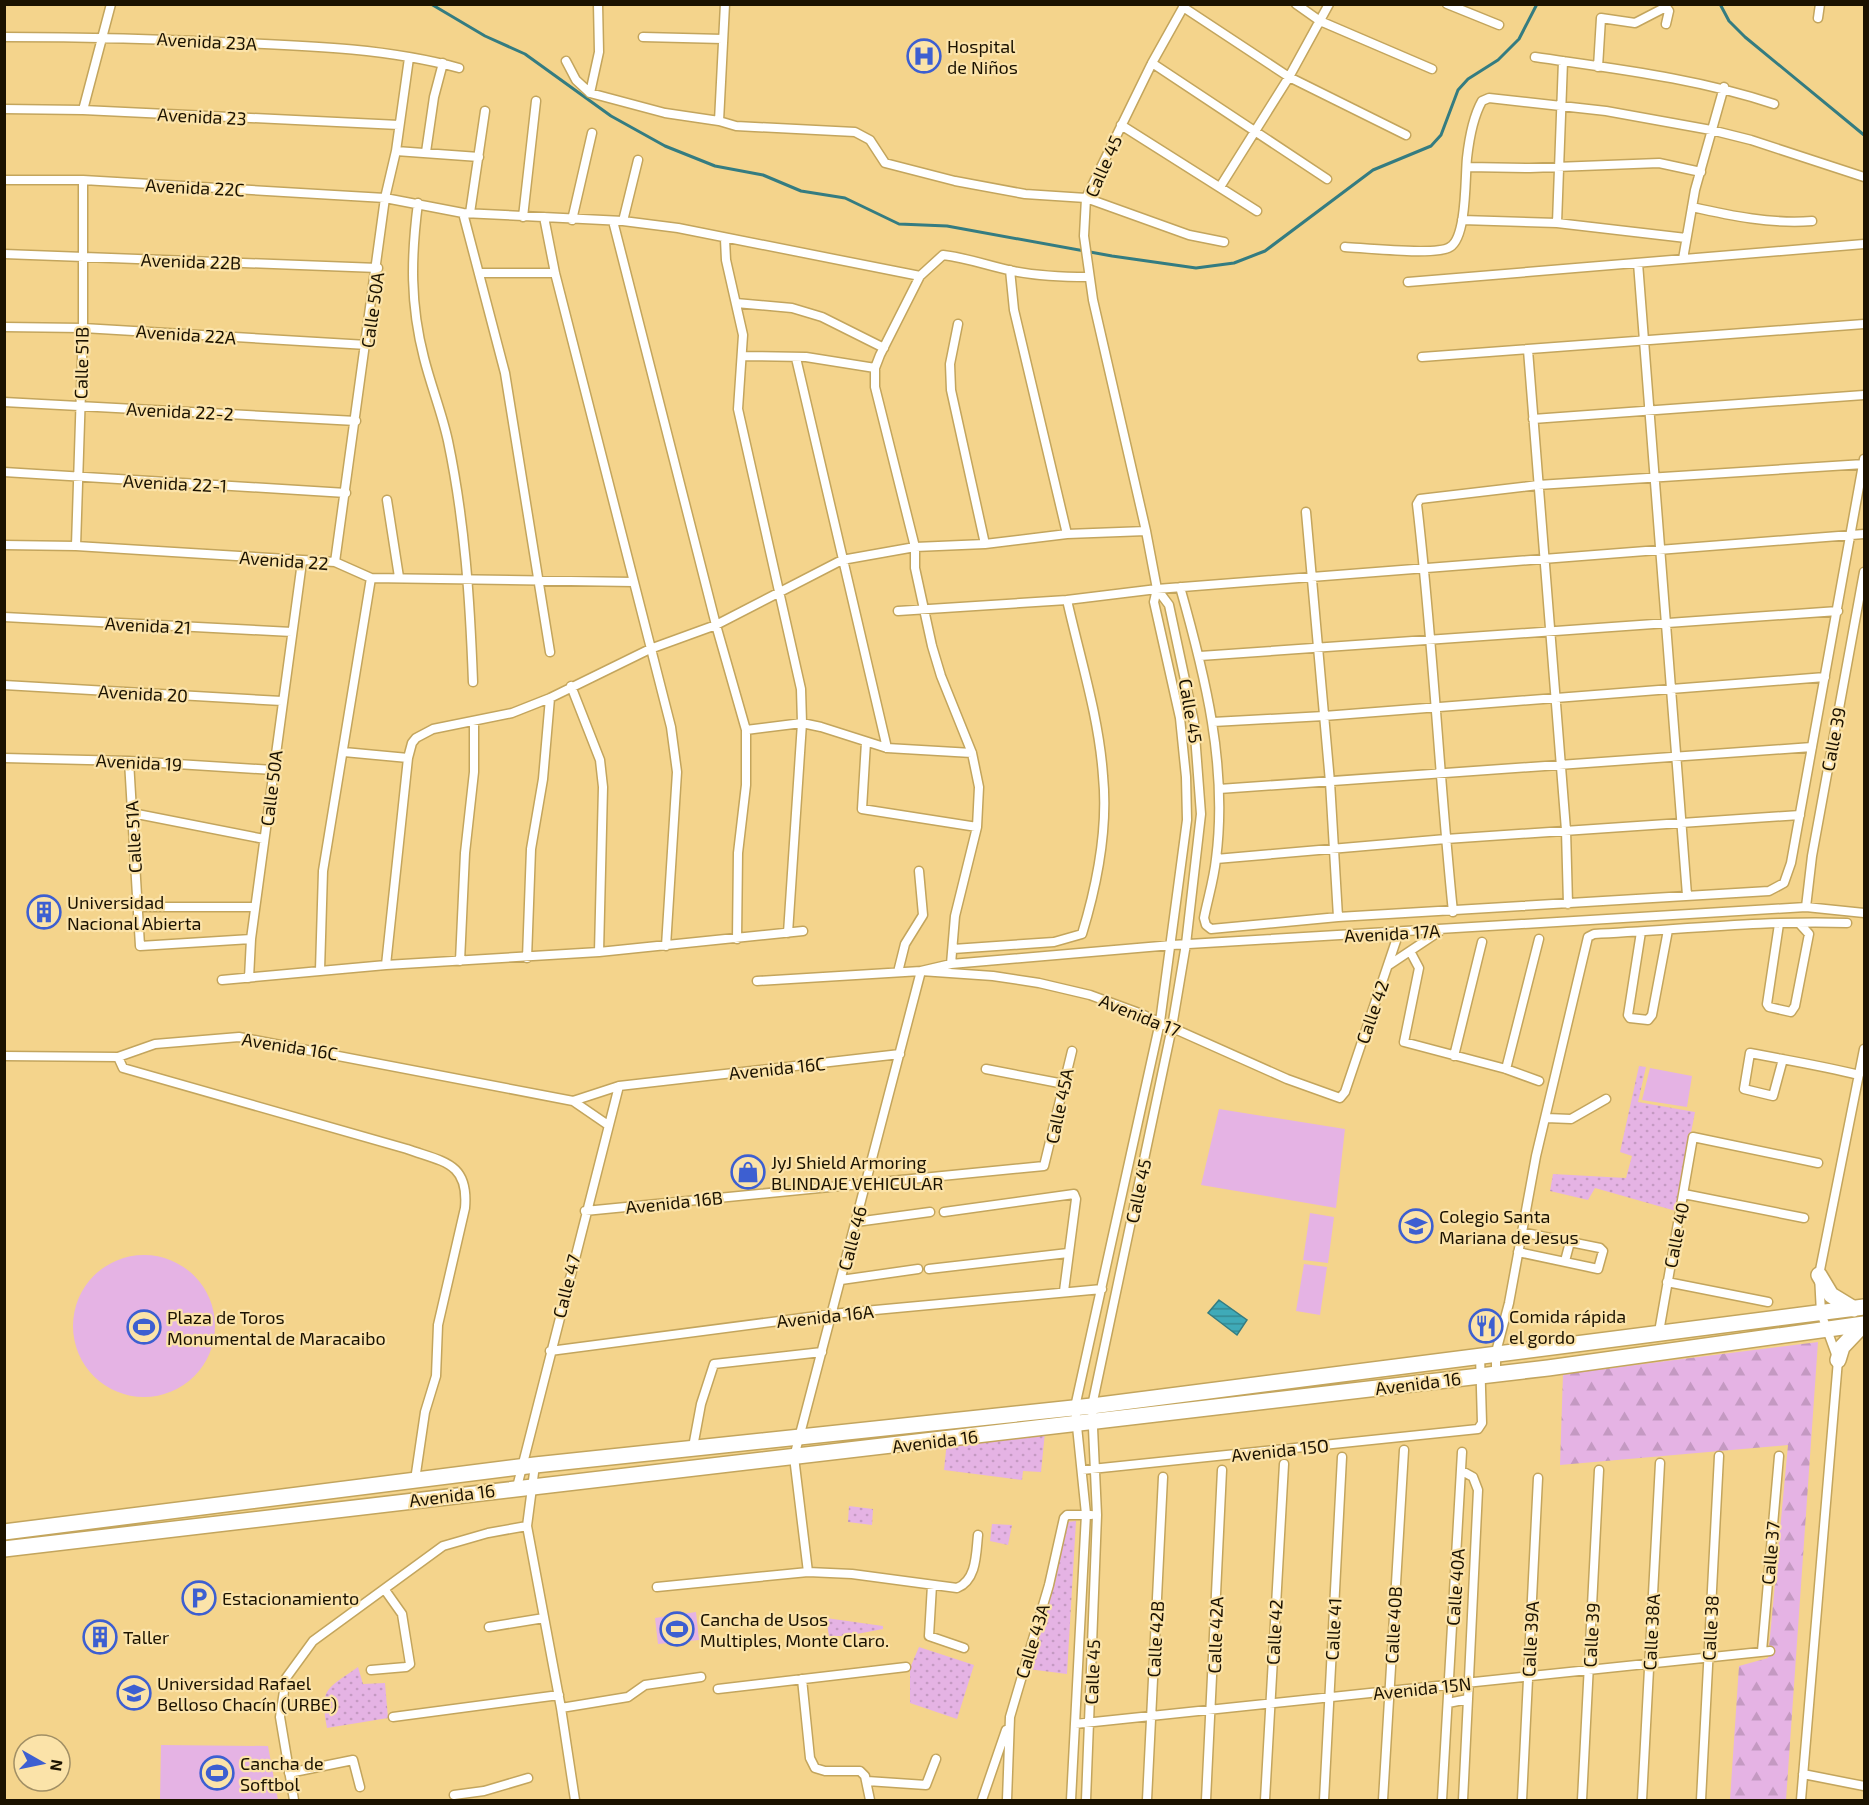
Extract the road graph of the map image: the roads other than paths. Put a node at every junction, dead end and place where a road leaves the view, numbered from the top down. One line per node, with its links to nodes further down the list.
1 (111, 4): 14 (street)
2 (598, 4): 28 (street)
3 (725, 4): 16 (street)
4 (1296, 4): 10 (street)
5 (1329, 4): 10 (street)
6 (1447, 4): 12 (street)
7 (1820, 4): 9 (street)
8 (1184, 6): 22 (street, Calle 45); 26 (street)
9 (1818, 18)
10 (1320, 21): 25 (street); 26 (street)
11 (1666, 24): 23 (street)
12 (1499, 25)
13 (4, 37): 14 (street, Avenida 23A)
14 (103, 37): 18 (street, Avenida 23A); 33 (street)
15 (643, 37): 16 (street)
16 (723, 39): 35 (street)
17 (1535, 57): 20 (street)
18 (409, 58): 21 (street, Avenida 23A); 36 (street, Calle 50A)
19 (566, 61): 28 (street)
20 (1563, 61): 23 (street); 31 (street)
21 (443, 63): 24 (street, Avenida 23A); 43 (street)
22 (1152, 63): 37 (street, Calle 45); 39 (street)
23 (1598, 67): 27 (street)
24 (459, 68)
25 (1432, 69)
26 (1289, 77): 39 (street); 41 (street)
27 (1724, 87): 30 (street); 38 (street)
28 (590, 93): 35 (street)
29 (536, 102): 60 (street)
30 (1774, 104)
31 (1561, 107): 38 (street); 46 (street); 47 (street)
32 (4, 109): 33 (street, Avenida 23)
33 (83, 110): 36 (street, Avenida 23)
34 (485, 111): 44 (street)
35 (719, 121): 55 (street)
36 (399, 125): 42 (street, Calle 50A)
37 (1121, 125): 53 (street); 55 (street, Calle 45)
38 (1711, 130): 48 (street); 49 (street)
39 (1255, 132): 50 (street); 53 (street)
40 (592, 133): 62 (street)
41 (1406, 135)
42 (396, 152): 43 (street); 54 (street, Calle 50A)
43 (426, 152): 44 (street)
44 (478, 157): 59 (street)
45 (638, 160): 65 (street)
46 (1559, 166): 47 (street); 48 (street); 67 (street)
47 (1467, 167): 63 (street)
48 (1701, 172): 57 (street)
49 (1864, 177)
50 (1327, 179)
51 (4, 180): 52 (street, Avenida 22C)
52 (83, 180): 54 (street, Avenida 22C); 74 (street, Calle 51B)
53 (1220, 187): 58 (street)
54 (385, 198): 56 (street, Avenida 22C); 77 (street, Calle 50A)
55 (1086, 198): 70 (street); 82 (street, Calle 45)
56 (418, 203): 59 (street, Avenida 22C); 129 (street)
57 (1692, 207): 66 (street); 68 (street)
58 (1257, 211)
59 (466, 213): 60 (street, Avenida 22C); 79 (street)
60 (523, 217): 61 (street, Avenida 22C)
61 (544, 218): 62 (street, Avenida 22C); 80 (street)
62 (572, 220): 64 (street, Avenida 22C)
63 (1462, 220): 67 (street); 72 (street)
64 (613, 221): 65 (street, Avenida 22C); 142 (street)
65 (623, 221): 69 (street, Avenida 22C)
66 (1812, 221)
67 (1557, 223): 68 (street)
68 (1686, 238): 75 (street)
69 (725, 239): 81 (street, Avenida 22C); 84 (street)
70 (1224, 242)
71 (1864, 244): 75 (street)
72 (1345, 247)
73 (4, 254): 74 (street, Avenida 22B)
74 (81, 257): 77 (street, Avenida 22B); 88 (street, Calle 51B)
75 (1683, 259): 76 (street)
76 (1638, 263): 83 (street); 89 (street)
77 (378, 268): 90 (street, Calle 50A)
78 (1010, 270): 81 (street); 82 (street); 112 (street)
79 (480, 273): 80 (street); 130 (street)
80 (555, 273): 131 (street)
81 (920, 276): 91 (street)
82 (1088, 277): 111 (street, Calle 45)
83 (1408, 282)
84 (736, 303): 91 (street); 93 (street)
85 (958, 324): 115 (street)
86 (1864, 324): 89 (street)
87 (4, 327): 88 (street, Avenida 22A)
88 (83, 328): 90 (street, Avenida 22A); 99 (street, Calle 51B)
89 (1643, 341): 92 (street); 100 (street)
90 (367, 345): 102 (street, Calle 50A)
91 (884, 348): 96 (street)
92 (1528, 350): 94 (street); 101 (street)
93 (743, 356): 95 (street); 135 (street)
94 (1422, 357)
95 (796, 358): 96 (street); 121 (street)
96 (874, 368): 118 (street)
97 (1864, 395): 100 (street)
98 (4, 402): 99 (street, Avenida 22-2)
99 (80, 405): 102 (street, Avenida 22-2); 106 (street, Calle 51B)
100 (1648, 411): 101 (street); 105 (street)
101 (1533, 419): 107 (street)
102 (356, 421): 108 (street, Calle 50A)
103 (1864, 461): 105 (street); 114 (street)
104 (4, 472): 106 (street, Avenida 22-1)
105 (1656, 476): 107 (street); 119 (street)
106 (77, 478): 108 (street, Avenida 22-1); 117 (street, Calle 51B)
107 (1538, 485): 120 (street); 124 (street)
108 (346, 493): 123 (street, Calle 50A)
109 (387, 500): 126 (street)
110 (1306, 512): 127 (street)
111 (1146, 531): 112 (street); 133 (street, Calle 45)
112 (1067, 534): 115 (street)
113 (1864, 534): 114 (street)
114 (1851, 535): 119 (street); 139 (street)
115 (985, 544): 118 (street)
116 (4, 545): 117 (street, Avenida 22)
117 (76, 546): 122 (street, Avenida 22)
118 (915, 547): 121 (street); 137 (street)
119 (1661, 550): 120 (street); 141 (street)
120 (1542, 559): 124 (street); 144 (street)
121 (842, 560): 135 (street); 166 (street)
122 (302, 562): 123 (street, Avenida 22); 143 (street, Calle 50A)
123 (334, 562): 128 (street, Avenida 22)
124 (1424, 568): 127 (street); 145 (street)
125 (1864, 573): 134 (street, Calle 39)
126 (399, 577): 128 (street, Avenida 22); 129 (street, Avenida 22)
127 (1313, 577): 132 (street); 146 (street)
128 (371, 578): 167 (street)
129 (470, 578): 130 (street, Avenida 22); 151 (street)
130 (538, 579): 131 (street, Avenida 22); 148 (street)
131 (633, 582): 147 (street)
132 (1180, 587): 133 (street); 149 (street)
133 (1157, 589): 136 (street); 209 (street, Calle 45); 210 (street, Calle 45)
134 (1863, 590): 192 (street, Calle 39)
135 (778, 595): 142 (street); 162 (street)
136 (1067, 600): 137 (street); 212 (street)
137 (926, 608): 138 (street); 168 (street)
138 (898, 611)
139 (1838, 611): 141 (street); 150 (street)
140 (4, 617): 143 (street, Avenida 21)
141 (1665, 624): 144 (street); 154 (street)
142 (716, 625): 147 (street); 163 (street)
143 (292, 632): 157 (street, Calle 50A)
144 (1550, 632): 145 (street); 156 (street)
145 (1432, 641): 146 (street); 158 (street)
146 (1319, 647): 149 (street); 159 (street)
147 (650, 650): 153 (street); 211 (street)
148 (549, 652)
149 (1200, 656): 161 (street)
150 (1825, 677): 154 (street); 165 (street)
151 (473, 682)
152 (4, 686): 157 (street, Avenida 20)
153 (571, 686): 155 (street); 214 (street)
154 (1670, 689): 156 (street); 169 (street)
155 (550, 698): 160 (street); 215 (street)
156 (1555, 698): 158 (street); 173 (street)
157 (282, 701): 174 (street, Calle 50A)
158 (1434, 707): 159 (street); 175 (street)
159 (1324, 716): 161 (street); 176 (street)
160 (474, 722): 171 (street); 216 (street)
161 (1213, 722): 177 (street)
162 (802, 723): 163 (street); 164 (street); 203 (street)
163 (746, 730): 206 (street)
164 (866, 742): 166 (street); 181 (street)
165 (1812, 747): 169 (street); 179 (street)
166 (887, 748): 168 (street)
167 (344, 752): 171 (street); 220 (street)
168 (972, 753): 181 (street)
169 (1676, 756): 173 (street); 180 (street)
170 (4, 758): 172 (street, Avenida 19)
171 (408, 758): 218 (street)
172 (129, 761): 174 (street, Avenida 19); 178 (street, Calle 51A)
173 (1560, 766): 175 (street); 182 (street)
174 (273, 770): 183 (street, Calle 50A)
175 (1441, 773): 176 (street); 184 (street)
176 (1330, 782): 177 (street); 185 (street)
177 (1219, 789): 186 (street)
178 (132, 813): 183 (street); 190 (street, Calle 51A)
179 (1800, 815): 180 (street); 188 (street)
180 (1681, 824): 182 (street); 188 (street)
181 (976, 827): 212 (street)
182 (1566, 830): 184 (street); 189 (street)
183 (264, 839): 191 (street, Calle 50A)
184 (1446, 839): 185 (street); 193 (street)
185 (1333, 849): 186 (street); 195 (street)
186 (1216, 858): 195 (street)
187 (919, 870): 222 (street)
188 (1687, 895): 189 (street)
189 (1568, 904): 193 (street)
190 (137, 907): 191 (street); 205 (street, Calle 51A)
191 (255, 907): 205 (street, Calle 50A)
192 (1806, 907): 194 (street, Avenida 17A); 199 (street, Avenida 17A)
193 (1453, 912): 195 (street)
194 (1864, 913)
195 (1338, 917)
196 (1798, 923): 197 (street); 198 (street); 198 (street)
197 (1847, 923)
198 (1779, 924): 200 (street)
199 (1441, 930): 204 (street, Avenida 17A); 213 (street)
200 (1668, 930): 202 (street); 202 (street)
201 (803, 931): 203 (street)
202 (1641, 932): 244 (street)
203 (788, 933): 206 (street)
204 (1399, 933): 209 (street, Avenida 17A); 219 (street, Calle 42)
205 (251, 939): 223 (street, Calle 50A)
206 (737, 939): 211 (street)
207 (1539, 939): 236 (street)
208 (1482, 942): 232 (street)
209 (1186, 944): 210 (street, Avenida 17A); 227 (street, Calle 45)
210 (1172, 945): 217 (street, Avenida 17A); 226 (street, Calle 45)
211 (666, 946): 214 (street)
212 (953, 949): 217 (street)
213 (1410, 951): 219 (street); 232 (street)
214 (599, 952): 215 (street)
215 (527, 958): 216 (street)
216 (460, 961): 218 (street)
217 (951, 964): 221 (street, Avenida 17A)
218 (386, 965): 220 (street)
219 (1389, 965): 241 (street, Calle 42)
220 (320, 970): 223 (street)
221 (921, 971): 222 (street); 226 (street, Avenida 17); 230 (street, Calle 46)
222 (898, 972): 225 (street)
223 (249, 978): 224 (street)
224 (222, 980)
225 (757, 981)
226 (1160, 1022): 227 (street, Avenida 17); 265 (street, Calle 45)
227 (1172, 1027): 241 (street, Avenida 17); 280 (street, Calle 45)
228 (1864, 1049): 237 (street)
229 (1072, 1050): 239 (street, Calle 45A)
230 (900, 1054): 240 (street, Avenida 16C); 248 (street, Calle 46)
231 (4, 1056): 233 (street, Avenida 16C)
232 (1454, 1056): 236 (street)
233 (118, 1057): 243 (street, Avenida 16C); 301 (street)
234 (1783, 1059): 234 (street); 237 (street)
235 (986, 1069): 239 (street)
236 (1506, 1069): 238 (street)
237 (1859, 1075): 262 (street)
238 (1539, 1081)
239 (1064, 1084): 246 (street, Calle 45A)
240 (619, 1086): 243 (street, Avenida 16C); 245 (street, Calle 47)
241 (1345, 1092)
242 (1606, 1098): 244 (street)
243 (573, 1101): 245 (street)
244 (1546, 1118): 255 (street)
245 (608, 1125): 250 (street, Calle 47)
246 (1047, 1162): 248 (street, Avenida 16B)
247 (1818, 1163): 249 (street, Calle 40)
248 (867, 1183): 250 (street, Avenida 16B); 254 (street, Calle 46)
249 (1684, 1194): 253 (street); 264 (street, Calle 40)
250 (585, 1211): 274 (street, Calle 47)
251 (930, 1212): 254 (street)
252 (944, 1212): 258 (street)
253 (1804, 1218)
254 (856, 1222): 263 (street, Calle 46)
255 (1521, 1232): 256 (street); 257 (street)
256 (1570, 1242): 259 (street); 259 (street)
257 (1518, 1252): 259 (street); 275 (street)
258 (1068, 1253): 261 (street); 266 (street)
259 (1565, 1262)
260 (918, 1269): 263 (street)
261 (929, 1269)
262 (1819, 1275): 268 (highway); 269 (street)
263 (841, 1280): 270 (street, Calle 46)
264 (1666, 1282): 267 (street); 273 (street, Calle 40)
265 (1102, 1289): 266 (street, Avenida 16A); 281 (street, Calle 45)
266 (1064, 1291): 270 (street, Avenida 16A)
267 (1768, 1302)
268 (1859, 1308): 269 (highway, Avenida 16)
269 (1821, 1313): 272 (street); 273 (highway, Avenida 16)
270 (832, 1314): 274 (street, Avenida 16A); 276 (street, Calle 46)
271 (1864, 1324): 272 (highway, Avenida 16); 278 (highway)
272 (1829, 1330): 278 (street); 279 (highway, Avenida 16)
273 (1659, 1332): 275 (highway, Avenida 16)
274 (550, 1351): 293 (street, Calle 47)
275 (1496, 1352): 277 (highway, Avenida 16); 279 (street)
276 (822, 1353): 283 (street, Calle 46); 284 (street)
277 (1480, 1354): 279 (street); 280 (highway, Avenida 16)
278 (1838, 1360): 346 (street)
279 (1489, 1375): 282 (highway, Avenida 16); 294 (street, Avenida 15O)
280 (1092, 1406): 281 (highway, Avenida 16); 282 (street, Calle 45)
281 (1075, 1407): 282 (street, Calle 45); 283 (highway, Avenida 16)
282 (1084, 1424): 289 (highway, Avenida 16); 294 (street, Calle 45); 295 (street, Calle 45)
283 (800, 1435): 284 (highway, Avenida 16); 289 (street, Calle 46)
284 (693, 1447): 293 (highway, Avenida 16)
285 (1404, 1450): 331 (street, Calle 40B)
286 (1462, 1452): 298 (street, Calle 40A)
287 (1719, 1456): 320 (street, Calle 38)
288 (1779, 1456): 319 (street, Calle 37)
289 (794, 1457): 302 (highway, Avenida 16); 310 (street)
290 (1342, 1457): 333 (street, Calle 41)
291 (1660, 1463): 321 (street, Calle 38A)
292 (1284, 1464): 335 (street, Calle 42)
293 (528, 1466): 301 (highway, Avenida 16); 302 (street); 303 (street, Calle 47)
294 (1095, 1469): 295 (street, Avenida 15O); 305 (street, Calle 45)
295 (1082, 1470): 304 (street, Calle 45)
296 (1222, 1470): 338 (street, Calle 42A)
297 (1599, 1470): 324 (street, Calle 39)
298 (1462, 1471): 311 (street, Calle 40A); 312 (street, Calle 40A)
299 (1163, 1477): 339 (street, Calle 42B)
300 (1538, 1478): 326 (street, Calle 39A)
301 (415, 1480): 307 (highway, Avenida 16)
302 (534, 1486): 303 (highway, Avenida 16); 306 (street)
303 (517, 1487): 309 (highway, Avenida 16)
304 (1086, 1514): 305 (street); 341 (street, Calle 43A); 343 (street, Calle 45)
305 (1097, 1515): 342 (street, Calle 45)
306 (527, 1526): 315 (street); 316 (street)
307 (4, 1532)
308 (978, 1536): 313 (street)
309 (4, 1549)
310 (808, 1572): 313 (street); 314 (street)
311 (1456, 1572): 312 (street); 329 (street, Calle 40A)
312 (1473, 1572): 328 (street, Calle 40A)
313 (932, 1585): 318 (street)
314 (657, 1587)
315 (385, 1590): 323 (street); 345 (street)
316 (544, 1618): 317 (street); 332 (street)
317 (489, 1627)
318 (964, 1648)
319 (1766, 1651): 320 (street, Avenida 15N)
320 (1708, 1657): 321 (street, Avenida 15N); 370 (street, Calle 38)
321 (1649, 1663): 324 (street, Avenida 15N); 369 (street, Calle 38A)
322 (906, 1667): 327 (street)
323 (371, 1670)
324 (1589, 1670): 326 (street, Avenida 15N); 368 (street, Calle 39)
325 (701, 1677): 337 (street)
326 (1528, 1678): 328 (street, Avenida 15N); 367 (street, Calle 39A)
327 (802, 1679): 330 (street); 348 (street)
328 (1471, 1683): 329 (street, Avenida 15N); 334 (street, Calle 40A)
329 (1449, 1686): 331 (street, Avenida 15N); 336 (street, Calle 40A)
330 (718, 1689)
331 (1389, 1692): 333 (street, Avenida 15N); 364 (street, Calle 40B)
332 (559, 1695): 337 (street); 340 (street)
333 (1329, 1698): 335 (street, Avenida 15N); 363 (street, Calle 41)
334 (1468, 1699): 336 (street); 366 (street)
335 (1270, 1701): 338 (street, Avenida 15N); 362 (street, Calle 42)
336 (1448, 1703): 365 (street, Calle 40A)
337 (561, 1708): 354 (street)
338 (1211, 1708): 339 (street, Avenida 15N); 361 (street, Calle 42A)
339 (1152, 1715): 342 (street, Avenida 15N); 360 (street, Calle 42B)
340 (393, 1717)
341 (1010, 1717): 356 (street); 357 (street, Calle 43A)
342 (1090, 1722): 343 (street, Avenida 15N); 359 (street, Calle 45)
343 (1075, 1724): 358 (street, Calle 45)
344 (936, 1759): 348 (street)
345 (289, 1773): 350 (street); 353 (street)
346 (1803, 1774): 349 (street); 371 (street)
347 (528, 1778): 352 (street)
348 (867, 1781): 355 (street)
349 (1864, 1786)
350 (360, 1787)
351 (454, 1795): 352 (street)
352 (483, 1796)
353 (294, 1800)
354 (575, 1800)
355 (870, 1800)
356 (982, 1800)
357 (1007, 1800)
358 (1071, 1800)
359 (1086, 1800)
360 (1147, 1800)
361 (1206, 1800)
362 (1265, 1800)
363 (1324, 1800)
364 (1383, 1800)
365 (1442, 1800)
366 (1462, 1800)
367 (1522, 1800)
368 (1582, 1800)
369 (1642, 1800)
370 (1701, 1800)
371 (1801, 1800)

